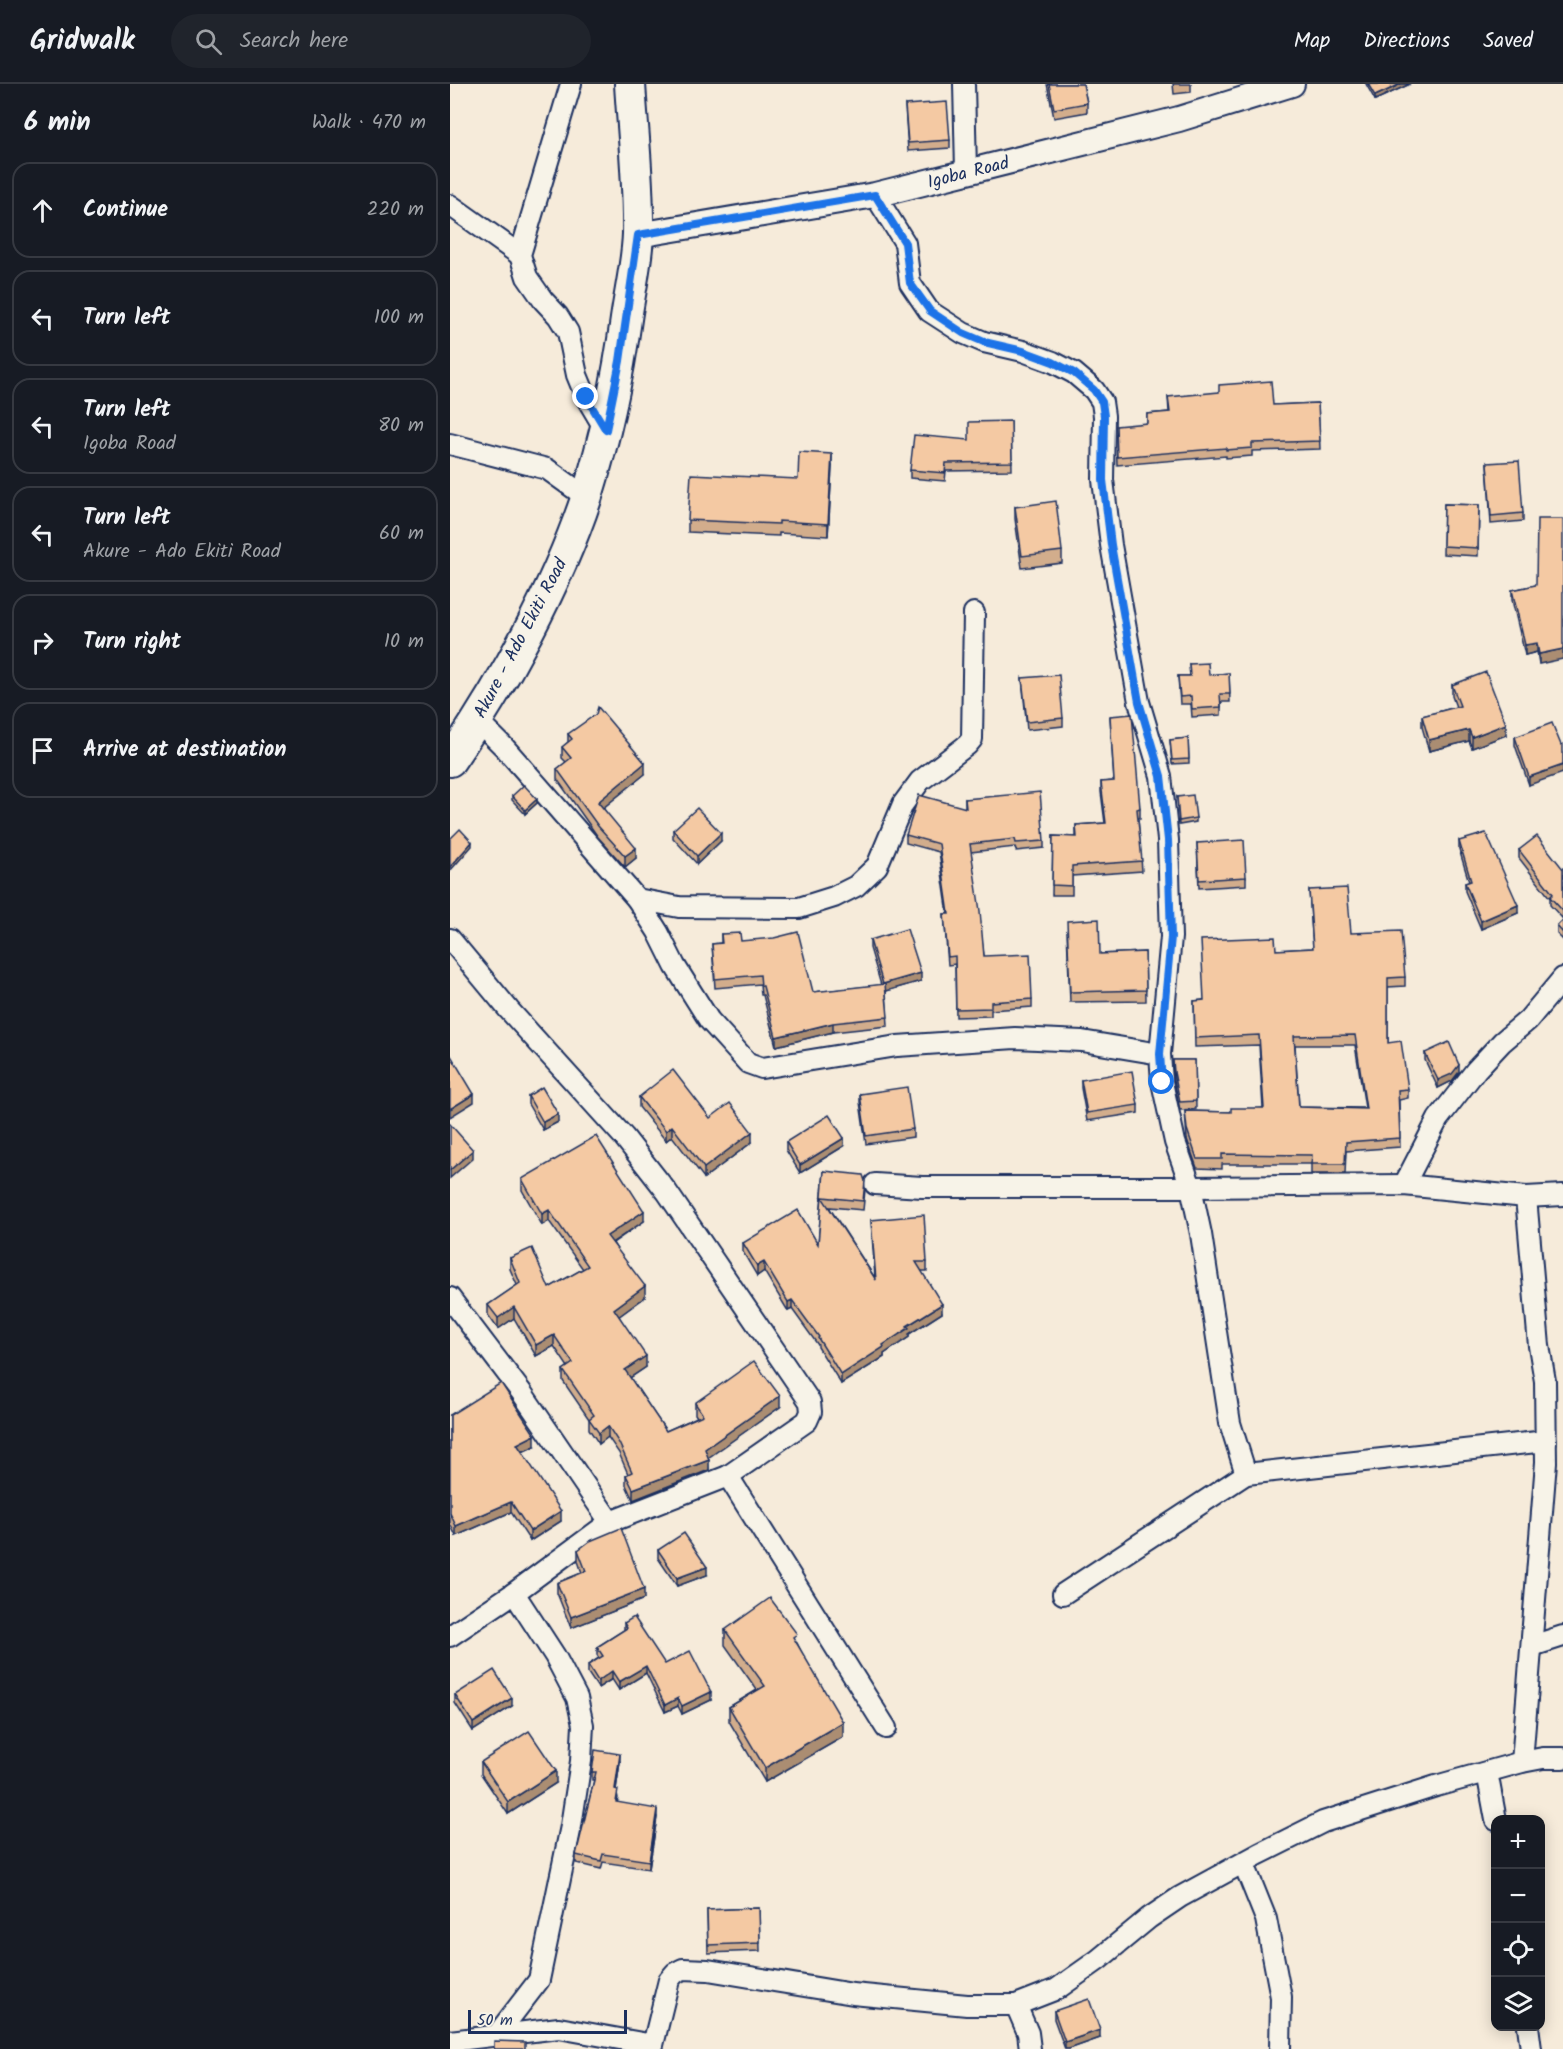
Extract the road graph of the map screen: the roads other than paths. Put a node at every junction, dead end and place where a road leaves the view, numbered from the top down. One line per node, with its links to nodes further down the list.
1 (571, 84): 9 (street)
2 (630, 84): 8 (main road, Akure - Ado Ekiti Road)
3 (964, 84): 5 (street)
4 (1292, 84): 5 (street, Igoba Road)
5 (966, 171): 6 (street, Igoba Road)
6 (875, 195): 8 (street, Igoba Road); 19 (street)
7 (450, 204): 9 (street)
8 (638, 235): 10 (main road, Akure - Ado Ekiti Road)
9 (520, 255): 10 (street)
10 (606, 430): 12 (main road, Akure - Ado Ekiti Road)
11 (450, 444): 12 (street)
12 (586, 497): 14 (main road, Akure - Ado Ekiti Road)
13 (974, 613): 16 (street)
14 (478, 721): 15 (main road, Akure - Ado Ekiti Road); 16 (street)
15 (450, 761)
16 (637, 899): 19 (street)
17 (450, 939): 29 (street)
18 (1563, 978): 21 (street)
19 (1160, 1054): 22 (street)
20 (875, 1184): 22 (street)
21 (1404, 1185): 22 (street); 24 (street)
22 (1191, 1187): 28 (street)
23 (1563, 1195): 24 (street)
24 (1527, 1197): 26 (street)
25 (450, 1298): 30 (street)
26 (1554, 1380): 27 (street)
27 (1546, 1441): 28 (street); 35 (street)
28 (1246, 1474): 32 (street)
29 (728, 1476): 30 (street); 36 (street)
30 (610, 1522): 31 (street)
31 (514, 1593): 33 (street); 44 (street)
32 (1063, 1594)
33 (450, 1635)
34 (1563, 1636): 35 (street)
35 (1532, 1646): 38 (street)
36 (886, 1728)
37 (1563, 1758): 38 (street)
38 (1522, 1762): 39 (street)
39 (1487, 1772): 40 (street); 41 (street)
40 (1495, 1815)
41 (1244, 1864): 42 (street); 48 (street)
42 (1016, 2005): 46 (street); 47 (street)
43 (1529, 2031): 49 (street)
44 (496, 2036): 45 (street); 46 (street)
45 (450, 2041)
46 (653, 2047)
47 (1030, 2049)
48 (1280, 2049)
49 (1531, 2049)

